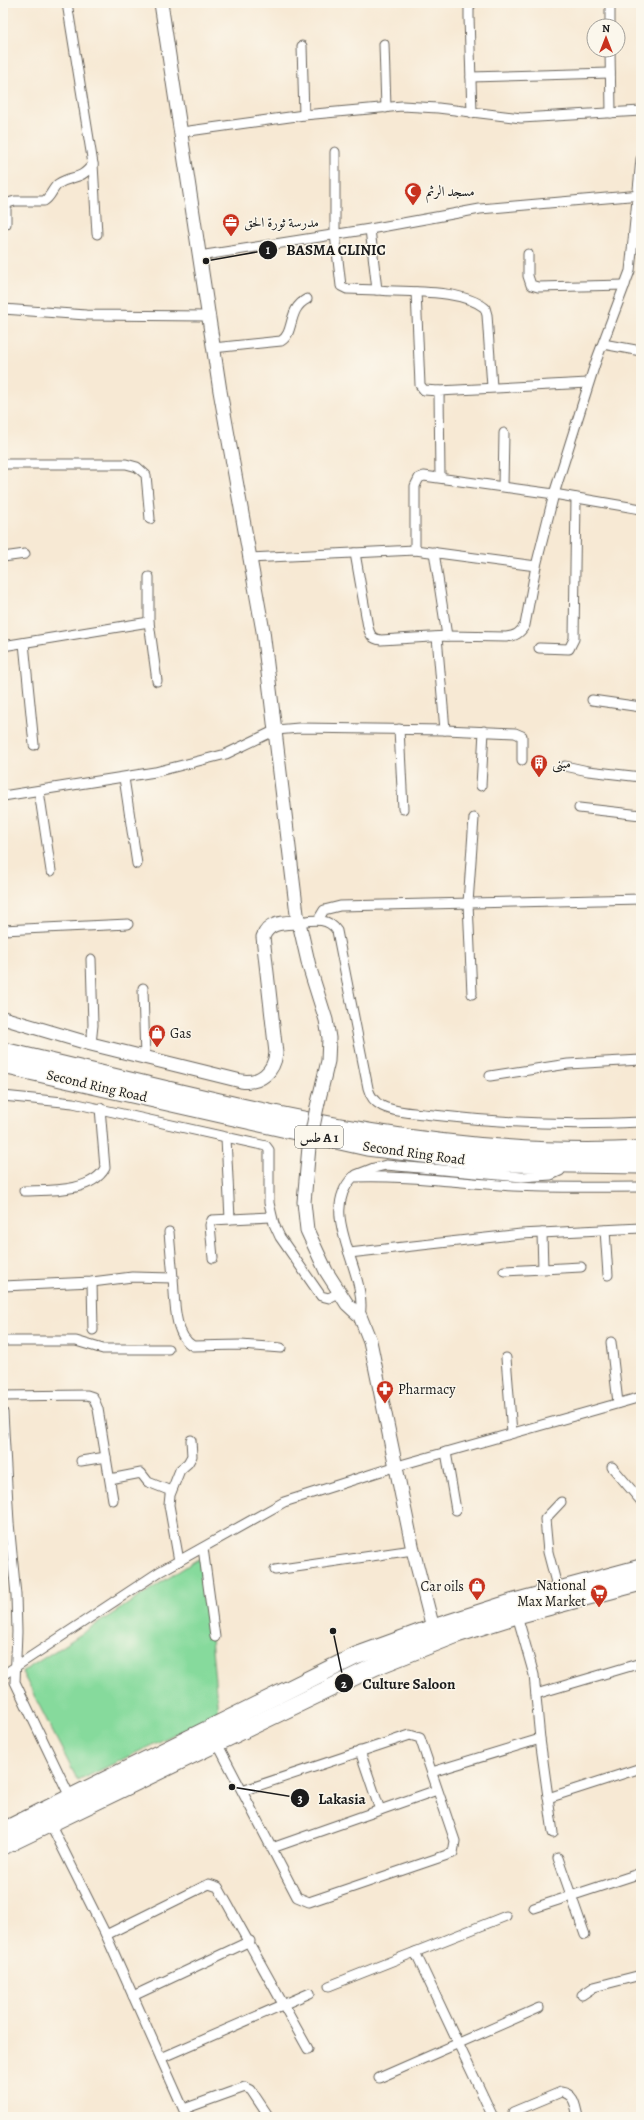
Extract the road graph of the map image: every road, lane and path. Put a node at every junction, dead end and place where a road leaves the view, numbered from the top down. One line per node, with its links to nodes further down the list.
1 (67, 3): 19 (street)
2 (161, 3): 16 (street)
3 (472, 3): 10 (street)
4 (610, 3): 5 (street)
5 (610, 18)
6 (384, 44): 11 (street)
7 (302, 46): 15 (street)
8 (610, 58): 9 (street)
9 (610, 72): 10 (street); 14 (street)
10 (471, 77): 13 (street)
11 (386, 108): 13 (street); 15 (street)
12 (641, 112): 14 (street)
13 (472, 113): 14 (street)
14 (611, 113)
15 (304, 114): 16 (street)
16 (182, 132): 26 (street)
17 (335, 152): 24 (street)
18 (641, 159): 20 (street)
19 (93, 164): 21 (street); 23 (street)
20 (639, 195): 22 (street); 27 (street)
21 (6, 224)
22 (370, 229): 24 (street); 28 (street)
23 (96, 234)
24 (335, 234): 26 (street); 28 (street)
25 (528, 254): 27 (street)
26 (199, 256): 32 (street)
27 (625, 286): 33 (street)
28 (377, 290): 29 (street)
29 (416, 292): 37 (street); 38 (street)
30 (307, 299): 34 (street)
31 (3, 309): 32 (street)
32 (208, 316): 34 (street)
33 (603, 344): 35 (street); 36 (street)
34 (213, 348): 52 (street)
35 (641, 351)
36 (588, 383): 37 (street); 43 (street)
37 (492, 387): 38 (street)
38 (439, 390): 41 (street)
39 (504, 433): 42 (street)
40 (3, 464): 46 (street)
41 (440, 477): 42 (street); 47 (street)
42 (503, 486): 43 (street)
43 (554, 494): 44 (street); 53 (street)
44 (576, 498): 45 (street); 60 (street)
45 (641, 509)
46 (150, 520)
47 (415, 550): 48 (street); 49 (street)
48 (434, 552): 53 (street); 56 (street)
49 (355, 553): 52 (street); 57 (street)
50 (25, 554): 51 (street)
51 (3, 556)
52 (249, 558): 65 (street)
53 (536, 566): 56 (street)
54 (149, 577): 55 (street)
55 (149, 622): 58 (street); 61 (street)
56 (447, 636): 57 (street)
57 (437, 638): 66 (street)
58 (24, 643): 59 (street); 68 (street)
59 (3, 646)
60 (539, 648)
61 (157, 681)
62 (592, 700): 63 (street)
63 (641, 707)
64 (399, 729): 65 (street); 66 (street); 77 (street)
65 (276, 730): 72 (street); 85 (street)
66 (445, 730): 67 (street)
67 (484, 731): 69 (street); 73 (street)
68 (34, 745)
69 (522, 760)
70 (565, 766): 71 (street)
71 (641, 777)
72 (124, 778): 74 (street); 80 (street)
73 (481, 786)
74 (39, 791): 75 (street); 81 (street)
75 (3, 796)
76 (579, 808): 78 (street)
77 (403, 809)
78 (641, 815)
79 (474, 818): 83 (street)
80 (137, 864)
81 (51, 871)
82 (641, 899): 83 (street)
83 (468, 903): 84 (street); 90 (street)
84 (318, 920): 85 (street); 100 (street)
85 (299, 922): 94 (street); 123 (street, bridge)
86 (128, 924): 87 (street)
87 (3, 930)
88 (91, 959): 92 (street)
89 (143, 988): 94 (street)
90 (472, 994)
91 (3, 1018): 92 (street)
92 (91, 1044): 94 (street)
93 (3, 1051): 102 (highway, Second Ring Road / طس A 1)
94 (145, 1058)
95 (641, 1060): 97 (street)
96 (3, 1065): 103 (highway, Second Ring Road / طس A 1)
97 (490, 1076)
98 (3, 1096): 99 (street)
99 (100, 1108): 101 (street); 107 (street)
100 (641, 1122)
101 (226, 1138): 108 (street); 109 (street)
102 (641, 1150)
103 (563, 1165): 104 (highway, Second Ring Road / طس A 1); 105 (street)
104 (641, 1165)
105 (353, 1177): 106 (street); 114 (street)
106 (641, 1187)
107 (24, 1191)
108 (271, 1217): 109 (street); 123 (street)
109 (230, 1219): 115 (street)
110 (641, 1228): 111 (street)
111 (605, 1230): 113 (street); 119 (street)
112 (169, 1232): 120 (street)
113 (542, 1233): 114 (street); 117 (street)
114 (349, 1253): 124 (street)
115 (212, 1258)
116 (581, 1267): 117 (street)
117 (543, 1269): 118 (street)
118 (504, 1271)
119 (608, 1275)
120 (173, 1278): 121 (street); 128 (street)
121 (92, 1282): 122 (street); 125 (street)
122 (3, 1286)
123 (340, 1292): 124 (street)
124 (360, 1316): 141 (street)
125 (93, 1330)
126 (3, 1341): 129 (street)
127 (611, 1342): 133 (street)
128 (281, 1348)
129 (168, 1349)
130 (506, 1358): 135 (street)
131 (3, 1396): 139 (street)
132 (641, 1397): 133 (street)
133 (618, 1403): 135 (street)
134 (3, 1412): 136 (street)
135 (512, 1433): 138 (street)
136 (4, 1440): 149 (street)
137 (192, 1440): 144 (street)
138 (446, 1452): 141 (street); 148 (street)
139 (106, 1457): 140 (street); 143 (street)
140 (81, 1461)
141 (396, 1466): 150 (street); 151 (street)
142 (612, 1467): 146 (street)
143 (110, 1479): 144 (street); 145 (street)
144 (172, 1491): 152 (street)
145 (113, 1500)
146 (641, 1501)
147 (561, 1502): 156 (street)
148 (456, 1510)
149 (6, 1524): 161 (street)
150 (203, 1548): 152 (street); 159 (street)
151 (413, 1550): 154 (street); 158 (street)
152 (179, 1561): 161 (street)
153 (641, 1568): 156 (highway)
154 (275, 1570)
155 (641, 1582): 157 (highway)
156 (558, 1590): 158 (highway)
157 (517, 1615): 164 (street); 165 (highway)
158 (433, 1628): 163 (highway)
159 (215, 1637)
160 (641, 1663): 164 (street)
161 (16, 1667): 162 (street); 174 (street)
162 (3, 1675)
163 (289, 1689): 165 (highway); 174 (highway)
164 (536, 1694): 166 (street)
165 (296, 1704): 167 (highway)
166 (540, 1739): 170 (street); 173 (street)
167 (217, 1743): 172 (street); 174 (highway)
168 (360, 1751): 170 (street); 172 (street); 175 (street)
169 (641, 1768): 173 (street)
170 (432, 1772): 171 (street)
171 (437, 1790): 175 (street); 180 (street)
172 (242, 1791): 180 (street)
173 (548, 1798): 178 (street)
174 (75, 1805): 176 (highway)
175 (380, 1810): 180 (street)
176 (48, 1817): 177 (highway); 179 (highway); 186 (street)
177 (3, 1831)
178 (553, 1833)
179 (3, 1846)
180 (272, 1848)
181 (558, 1858): 183 (street)
182 (641, 1873): 183 (street)
183 (570, 1894): 184 (street); 187 (street)
184 (534, 1908)
185 (506, 1916): 189 (street)
186 (106, 1935): 188 (street); 194 (street)
187 (585, 1935)
188 (250, 1942): 194 (street); 195 (street)
189 (416, 1952): 191 (street); 197 (street)
190 (641, 1975): 193 (street)
191 (329, 1986)
192 (310, 1993): 195 (street)
193 (582, 1995)
194 (133, 1996): 199 (street)
195 (285, 2004): 198 (street); 199 (street)
196 (539, 2008): 197 (street)
197 (457, 2042): 200 (street); 204 (street)
198 (308, 2049)
199 (161, 2058): 202 (street)
200 (379, 2078)
201 (513, 2112): 205 (street)
202 (185, 2113): 203 (street)
203 (269, 2117)
204 (492, 2117)
205 (578, 2117)

